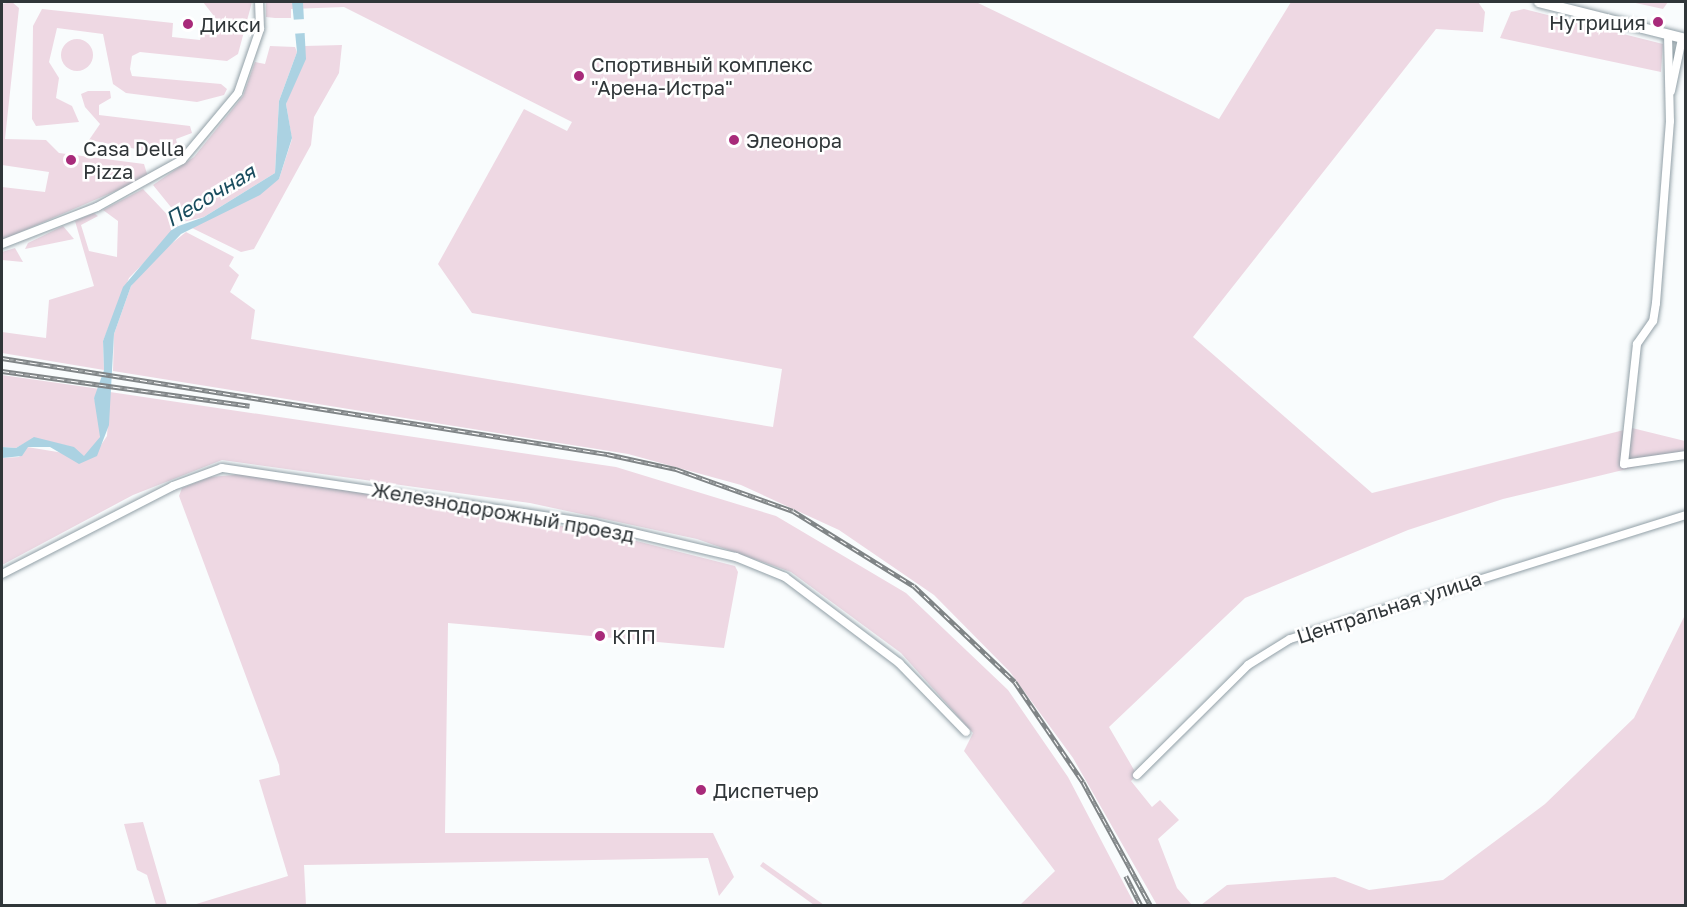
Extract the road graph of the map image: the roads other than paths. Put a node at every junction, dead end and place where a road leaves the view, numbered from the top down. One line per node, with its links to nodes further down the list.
1 (259, 2): 6 (street)
2 (1539, 2): 3 (main road)
3 (1668, 35): 4 (main road); 5 (street)
4 (1684, 39): 5 (street)
5 (1671, 91): 7 (street)
6 (2, 243)
7 (1686, 454)
8 (1686, 514): 11 (street, Центральная улица)
9 (2, 574): 10 (street, Железнодорожный проезд)
10 (966, 732)
11 (1137, 775)

